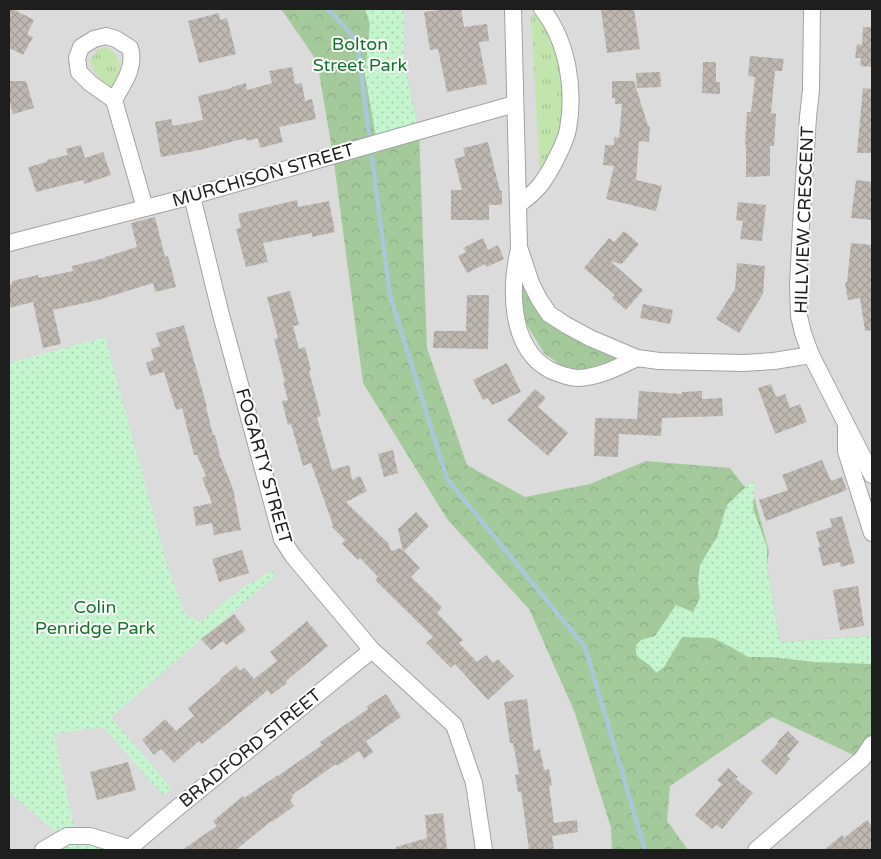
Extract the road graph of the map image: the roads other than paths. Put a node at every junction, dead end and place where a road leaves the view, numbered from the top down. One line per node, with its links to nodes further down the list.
1 (513, 9): 5 (street)
2 (542, 9): 7 (street)
3 (812, 9): 11 (street, HILLVIEW CRESCENT)
4 (114, 100): 8 (street)
5 (515, 104): 6 (street, MURCHISON STREET); 7 (street)
6 (192, 196): 8 (street, MURCHISON STREET); 16 (street, FOGARTY STREET)
7 (518, 205): 10 (street)
8 (145, 208): 9 (street, MURCHISON STREET)
9 (9, 243)
10 (519, 247): 12 (street); 12 (street)
11 (811, 355): 12 (street); 13 (street, HILLVIEW CRESCENT)
12 (636, 358)
13 (846, 423): 14 (street, HILLVIEW CRESCENT); 15 (street)
14 (872, 475)
15 (872, 533)
16 (372, 650): 18 (street, BRADFORD STREET); 20 (street, FOGARTY STREET)
17 (872, 744): 21 (street)
18 (128, 849): 19 (street, BRADFORD STREET)
19 (43, 850)
20 (484, 850)
21 (756, 850)

